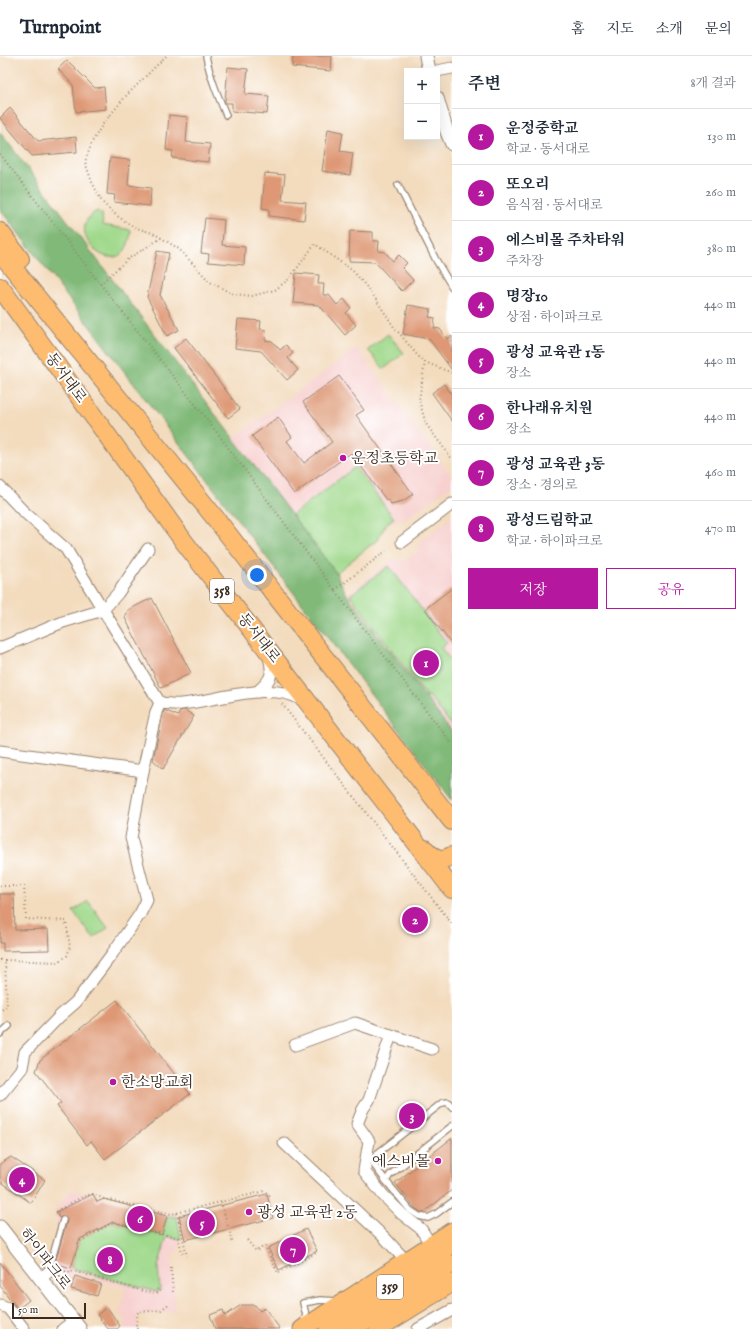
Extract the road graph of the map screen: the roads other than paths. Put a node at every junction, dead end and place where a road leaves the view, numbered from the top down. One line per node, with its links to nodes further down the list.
1 (206, 56): 7 (lane)
2 (426, 56): 3 (street)
3 (428, 68)
4 (452, 68): 5 (street)
5 (440, 70)
6 (439, 104): 8 (street)
7 (226, 115)
8 (452, 144)
9 (398, 185): 13 (lane)
10 (0, 232): 17 (highway)
11 (0, 252): 17 (highway, 동서대로)
12 (0, 287): 19 (highway, 동서대로 / 358)
13 (452, 287)
14 (0, 306): 19 (highway)
15 (0, 487): 21 (street)
16 (452, 504): 18 (street)
17 (216, 518): 29 (highway, 동서대로)
18 (402, 542)
19 (185, 543): 22 (highway, 동서대로 / 358)
20 (148, 549): 21 (street)
21 (103, 610): 23 (street); 25 (street)
22 (258, 637): 24 (street); 26 (highway, 동서대로 / 358)
23 (0, 648)
24 (257, 692): 25 (street); 26 (street)
25 (160, 703): 28 (street)
26 (314, 709): 31 (highway, 동서대로 / 358)
27 (0, 751): 28 (street)
28 (143, 771): 39 (street)
29 (447, 815): 30 (highway, 동서대로)
30 (452, 825)
31 (409, 833): 32 (highway); 33 (highway, 동서대로 / 358)
32 (452, 856)
33 (452, 889)
34 (9, 1026): 35 (lane)
35 (0, 1034)
36 (391, 1036): 37 (street); 38 (street); 48 (street)
37 (295, 1045)
38 (432, 1049)
39 (0, 1094)
40 (452, 1107): 43 (lane)
41 (452, 1126): 43 (lane)
42 (284, 1143): 50 (street)
43 (386, 1181): 44 (lane)
44 (452, 1202)
45 (63, 1220): 52 (lane)
46 (0, 1227): 53 (street, 하이파크로)
47 (452, 1231): 48 (main road)
48 (431, 1245): 50 (main road)
49 (452, 1245): 60 (main road, 359)
50 (406, 1261): 59 (main road)
51 (452, 1264): 61 (main road, 359)
52 (56, 1272): 53 (street)
53 (40, 1279): 57 (street, 하이파크로)
54 (452, 1283): 62 (main road)
55 (0, 1305): 58 (street)
56 (452, 1310): 63 (street)
57 (72, 1326)
58 (24, 1329)
59 (302, 1329)
60 (328, 1329)
61 (352, 1329)
62 (378, 1329)
63 (418, 1329)

